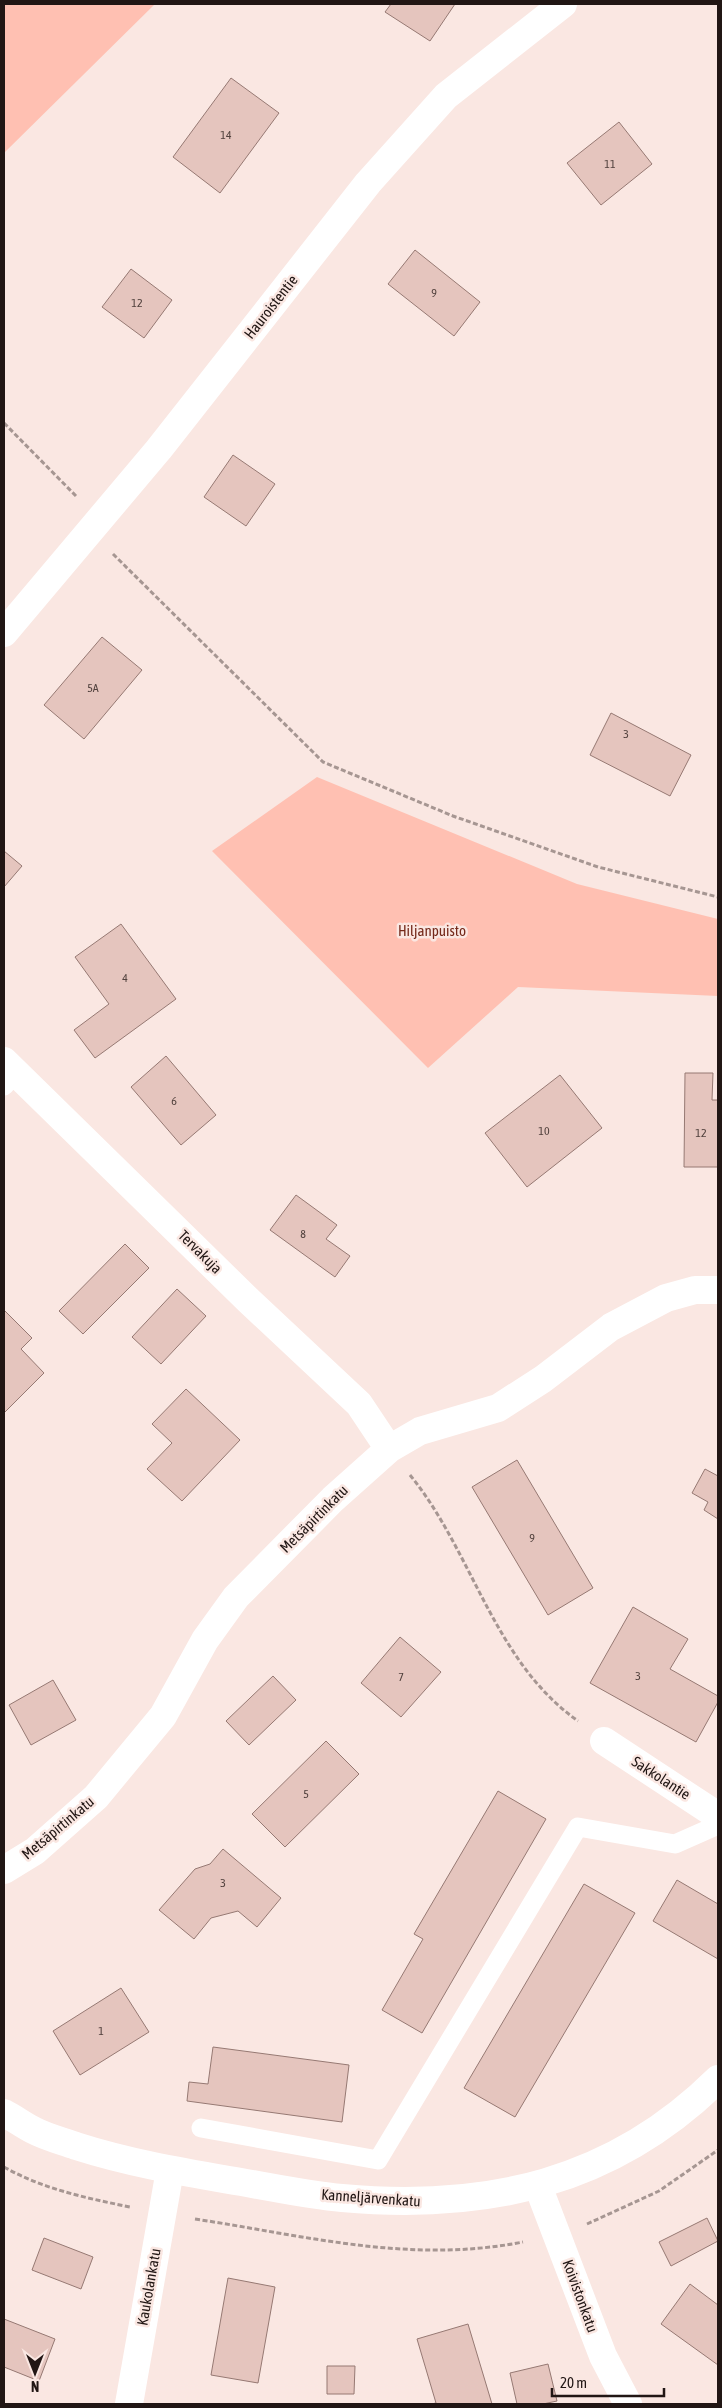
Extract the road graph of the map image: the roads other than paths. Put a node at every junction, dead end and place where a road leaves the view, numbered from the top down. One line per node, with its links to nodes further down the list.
1 (563, 4): 2 (street, Hauroistentie)
2 (4, 633)
3 (8, 1073): 5 (street, Tervakuja)
4 (718, 1290): 5 (street, Metsäpirtinkatu)
5 (389, 1449): 9 (street, Metsäpirtinkatu)
6 (604, 1740): 7 (street, Sakkolantie)
7 (718, 1816)
8 (718, 1825): 12 (lane)
9 (4, 1870)
10 (718, 2079): 14 (street, Kanneljärvenkatu)
11 (4, 2112): 13 (street, Kanneljärvenkatu)
12 (201, 2128)
13 (170, 2170): 14 (street, Kanneljärvenkatu); 15 (street, Kaukolankatu)
14 (538, 2186): 16 (street, Koivistonkatu)
15 (129, 2404)
16 (628, 2404)

